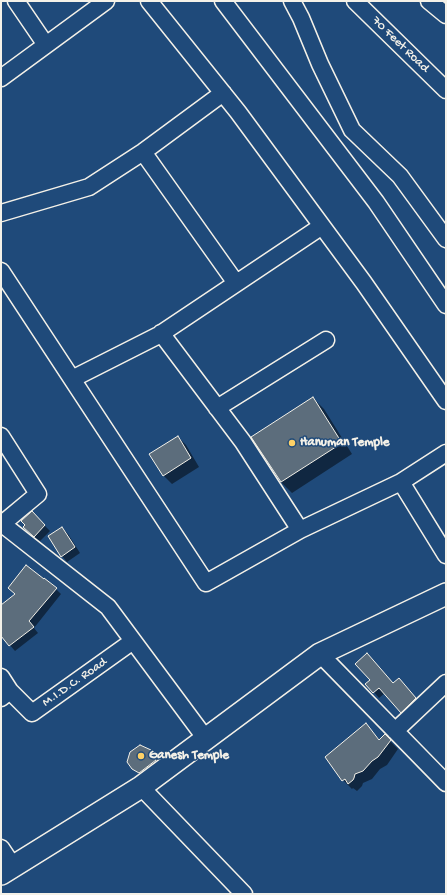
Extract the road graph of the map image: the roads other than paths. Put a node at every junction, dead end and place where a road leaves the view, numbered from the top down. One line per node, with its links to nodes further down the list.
1 (16, 1): 9 (street)
2 (106, 1): 9 (street)
3 (149, 1): 12 (street)
4 (223, 1): 19 (street)
5 (292, 1): 16 (street)
6 (355, 1): 11 (street, 70 Feet Road)
7 (429, 1): 8 (street)
8 (446, 14)
9 (46, 45): 10 (street)
10 (3, 72)
11 (446, 90)
12 (223, 93): 13 (street); 15 (street)
13 (143, 152): 14 (street); 18 (street)
14 (1, 213)
15 (322, 226): 18 (street); 23 (street)
16 (446, 239)
17 (1, 271): 22 (street)
18 (236, 283): 20 (street)
19 (446, 305)
20 (161, 333): 22 (street); 24 (street)
21 (326, 340): 24 (street)
22 (72, 379): 29 (street)
23 (446, 402)
24 (217, 408): 29 (street)
25 (1, 436): 28 (street)
26 (446, 453): 27 (street)
27 (401, 482): 29 (street); 30 (street)
28 (1, 524): 32 (street)
29 (300, 530)
30 (446, 555)
31 (446, 594): 33 (main road)
32 (133, 641): 36 (street, M.I.D.C. Road); 38 (street)
33 (320, 654): 37 (street); 38 (main road)
34 (1, 677): 36 (street)
35 (446, 683): 37 (street)
36 (6, 694)
37 (395, 731): 39 (street)
38 (206, 739): 40 (main road)
39 (446, 783)
40 (141, 787): 42 (main road); 43 (street)
41 (1, 848): 42 (street)
42 (7, 870)
43 (244, 894)

